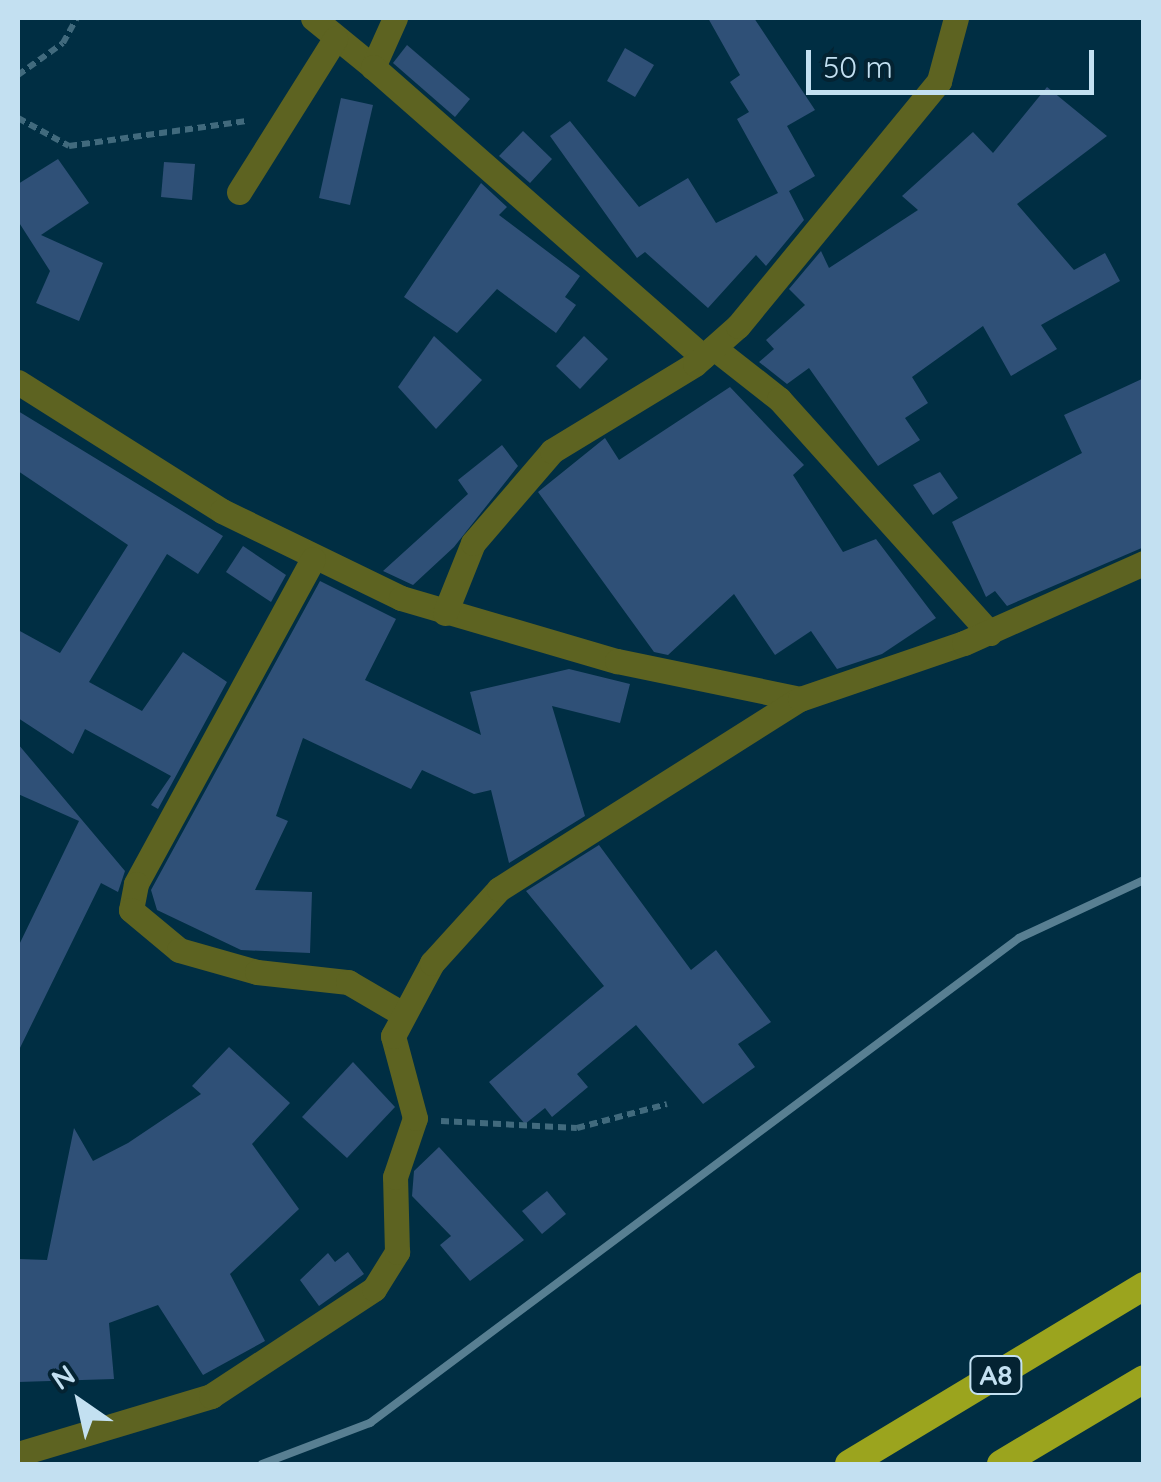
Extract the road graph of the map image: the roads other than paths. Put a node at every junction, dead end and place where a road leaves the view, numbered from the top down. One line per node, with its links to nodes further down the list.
1 (313, 18): 4 (street)
2 (395, 18): 5 (street)
3 (956, 18): 7 (street)
4 (334, 40): 5 (street); 6 (street)
5 (372, 67): 7 (street)
6 (239, 192)
7 (709, 353): 11 (street); 12 (street)
8 (18, 382): 9 (street)
9 (314, 559): 11 (street); 14 (street)
10 (1144, 563): 12 (street)
11 (445, 613): 13 (street)
12 (990, 633): 13 (street)
13 (800, 699): 14 (street)
14 (401, 1013): 17 (street)
15 (1144, 1286): 18 (highway, A8)
16 (1144, 1379): 19 (highway)
17 (18, 1454)
18 (849, 1464)
19 (1001, 1464)

